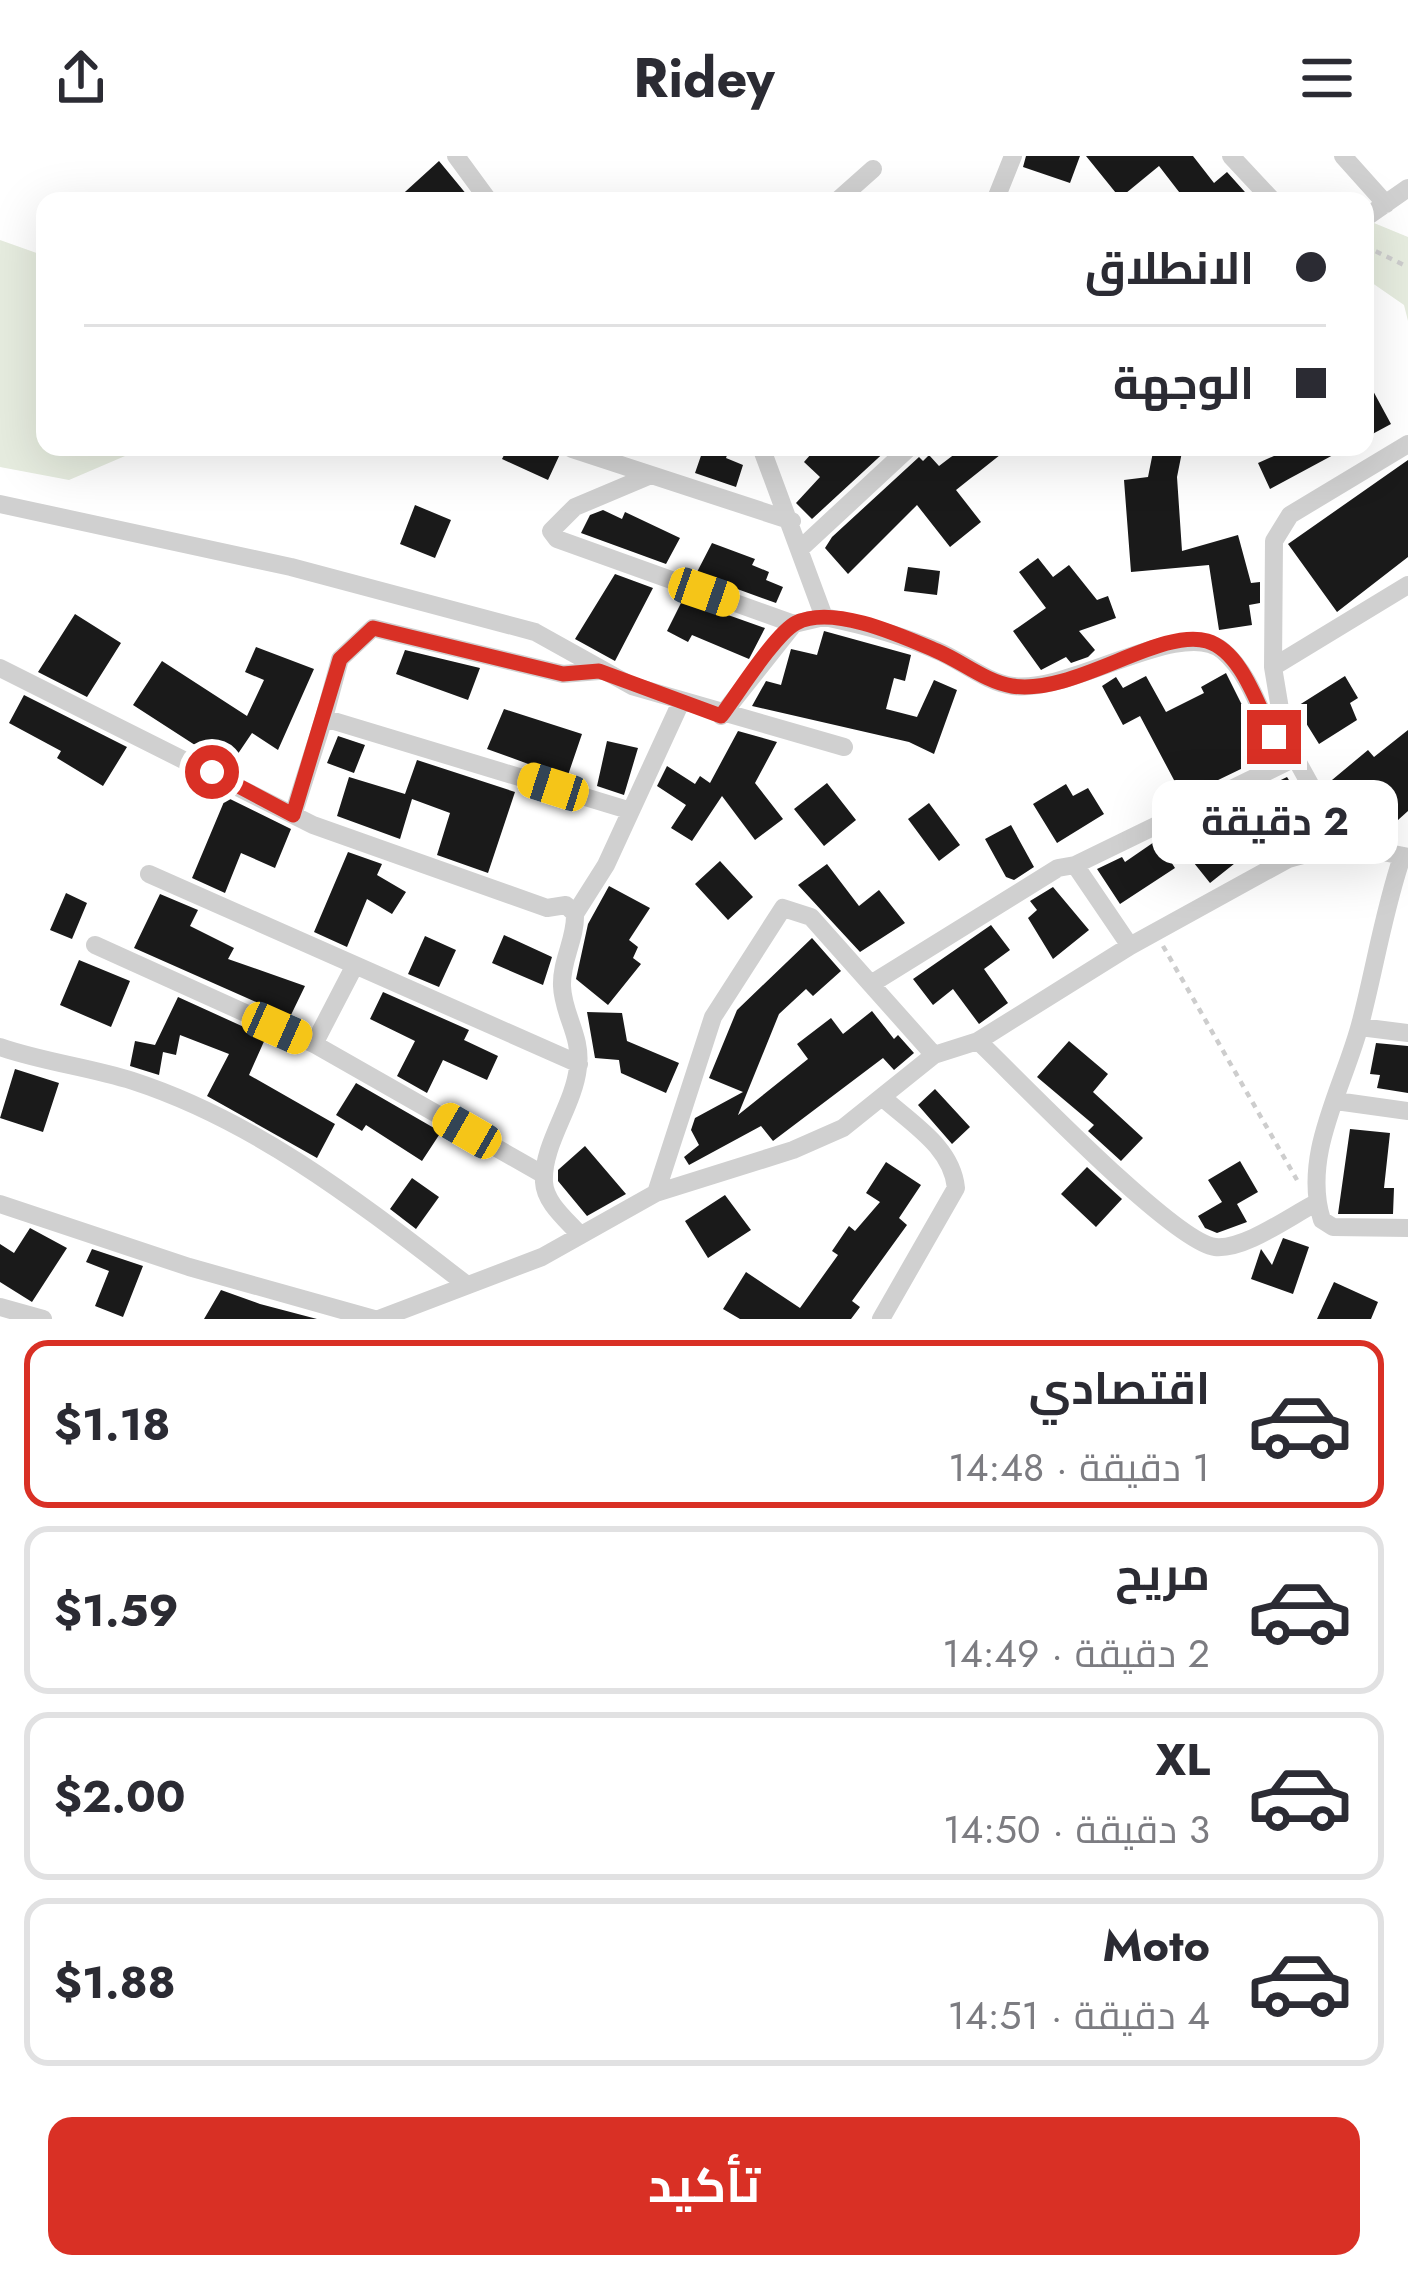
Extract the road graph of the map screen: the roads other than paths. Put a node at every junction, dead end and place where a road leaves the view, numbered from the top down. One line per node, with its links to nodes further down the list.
1 (456, 156): 7 (street)
2 (1012, 156): 9 (street)
3 (1232, 156): 10 (street)
4 (1343, 156): 11 (street)
5 (873, 169): 8 (street)
6 (1408, 188): 11 (street)
7 (482, 192)
8 (847, 192)
9 (998, 192)
10 (1265, 192)
11 (1386, 204): 12 (street)
12 (1374, 212)
13 (1408, 443): 26 (street)
14 (593, 456): 19 (street)
15 (762, 456): 18 (street)
16 (773, 456): 18 (street)
17 (900, 456): 22 (street)
18 (764, 468): 21 (street)
19 (651, 475): 21 (street); 25 (street)
20 (0, 504): 28 (street)
21 (791, 521): 22 (street)
22 (799, 550): 24 (street)
23 (1408, 585): 26 (street)
24 (824, 617): 25 (street); 32 (street)
25 (794, 624): 30 (street)
26 (1274, 667): 32 (street)
27 (0, 668): 36 (street)
28 (599, 671): 29 (street); 31 (street)
29 (681, 702): 30 (street); 35 (street)
30 (721, 716): 33 (street)
31 (324, 718): 35 (street); 36 (street)
32 (1285, 739): 34 (street)
33 (844, 748)
34 (1294, 758): 37 (street); 38 (street)
35 (628, 811): 41 (street)
36 (293, 815): 41 (street)
37 (1343, 844): 39 (street); 43 (street)
38 (1075, 866): 43 (street); 45 (street)
39 (1403, 868): 46 (street)
40 (149, 874): 44 (street)
41 (575, 914): 52 (street)
42 (94, 946): 49 (street)
43 (1130, 946): 48 (street)
44 (355, 965): 49 (street); 52 (street)
45 (871, 984): 51 (street); 57 (street)
46 (1360, 1027): 47 (street); 54 (street)
47 (1408, 1033)
48 (978, 1041): 51 (street); 58 (street)
49 (314, 1044): 56 (street)
50 (2, 1054): 62 (street)
51 (934, 1055): 53 (street)
52 (579, 1064): 56 (street)
53 (882, 1097): 57 (street); 68 (street)
54 (1336, 1101): 55 (street); 58 (street)
55 (1408, 1111)
56 (544, 1175): 61 (street)
57 (656, 1193): 61 (street)
58 (1316, 1203): 60 (street)
59 (0, 1204): 66 (street)
60 (1408, 1228)
61 (580, 1235): 62 (street)
62 (467, 1285): 63 (street)
63 (425, 1301): 66 (street); 67 (street)
64 (0, 1307): 65 (street)
65 (43, 1319)
66 (376, 1319)
67 (440, 1319)
68 (881, 1319)

